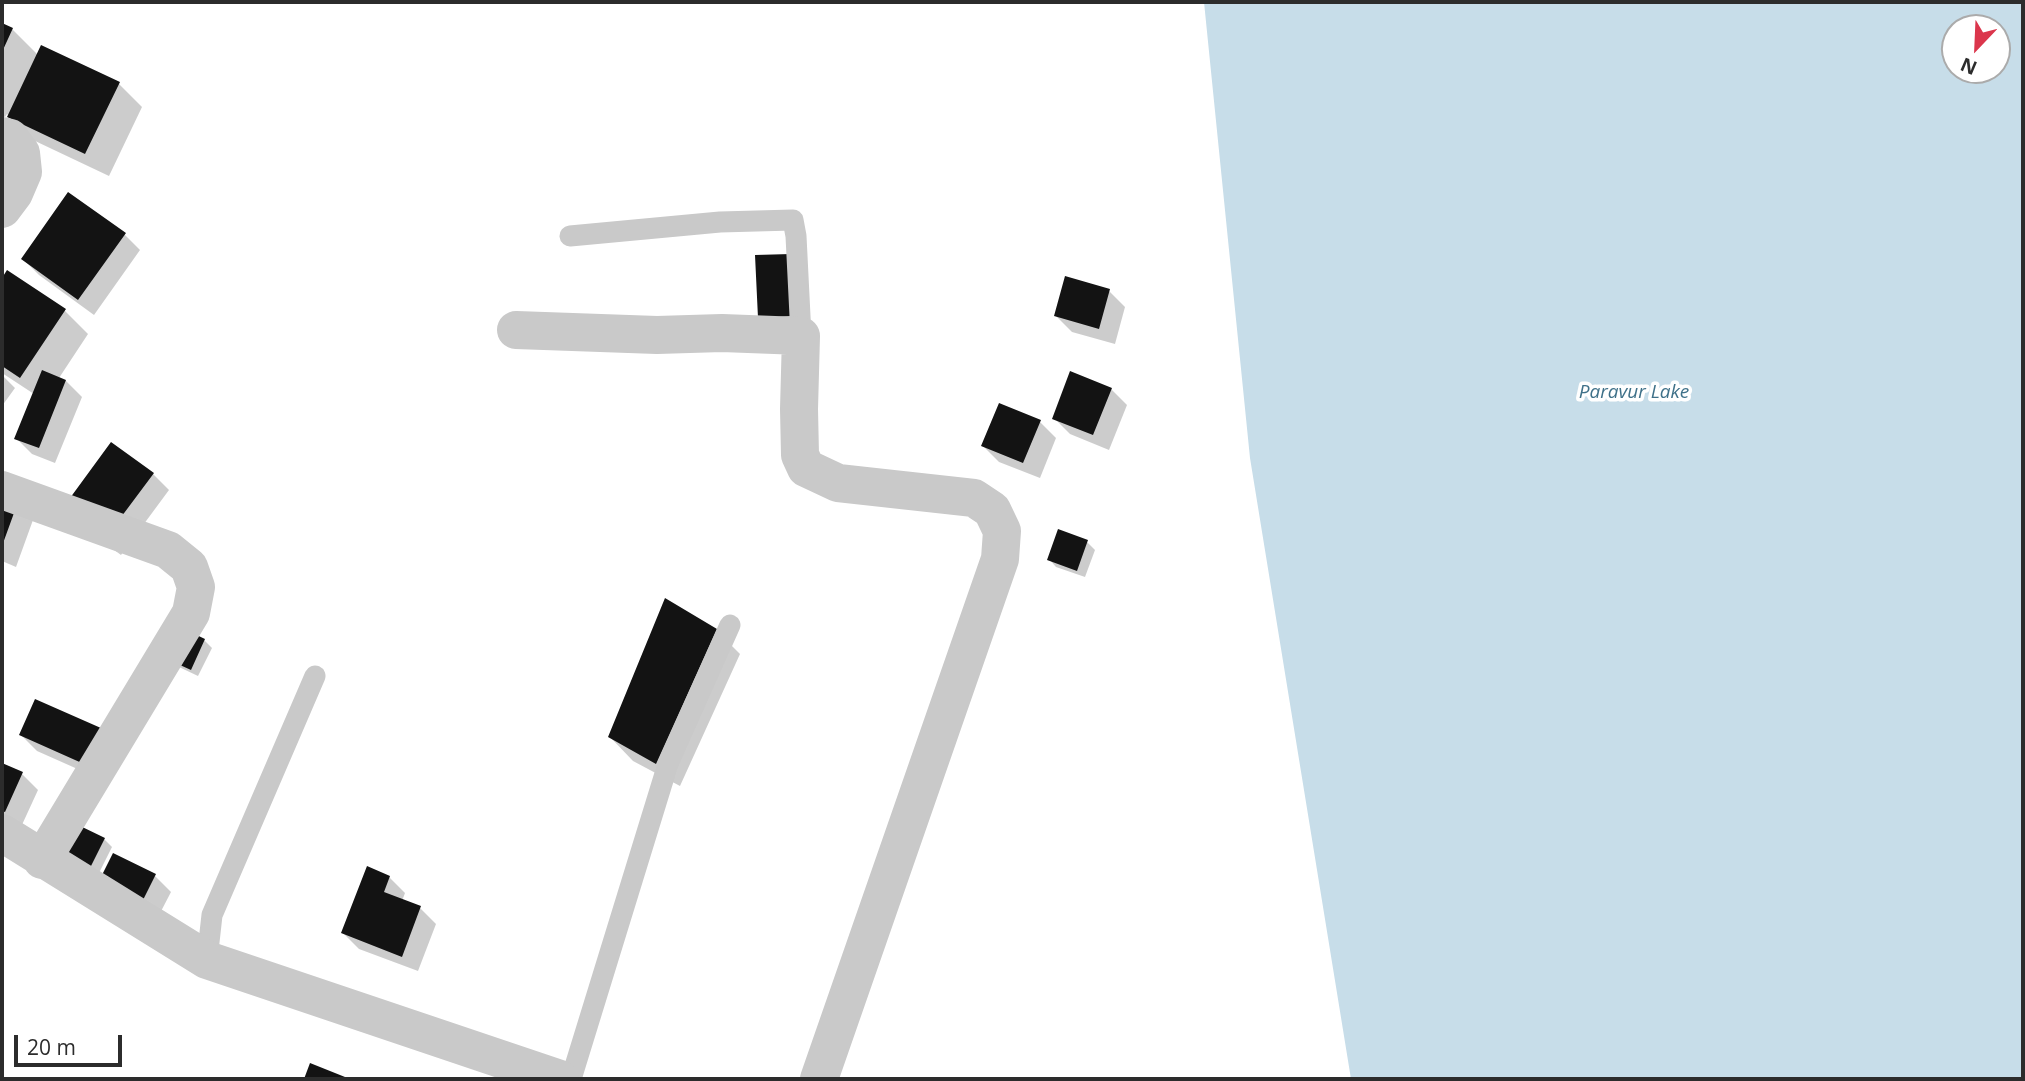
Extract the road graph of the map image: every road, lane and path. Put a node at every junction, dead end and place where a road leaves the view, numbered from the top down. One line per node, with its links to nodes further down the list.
1 (2, 135): 2 (street)
2 (2, 209)
3 (570, 236): 5 (lane)
4 (516, 330): 5 (street)
5 (801, 336): 14 (street)
6 (2, 490): 10 (street)
7 (730, 625): 13 (lane)
8 (315, 676): 11 (lane)
9 (2, 833): 10 (street)
10 (43, 860): 11 (street)
11 (207, 960): 12 (street)
12 (560, 1079)
13 (571, 1079)
14 (819, 1079)

